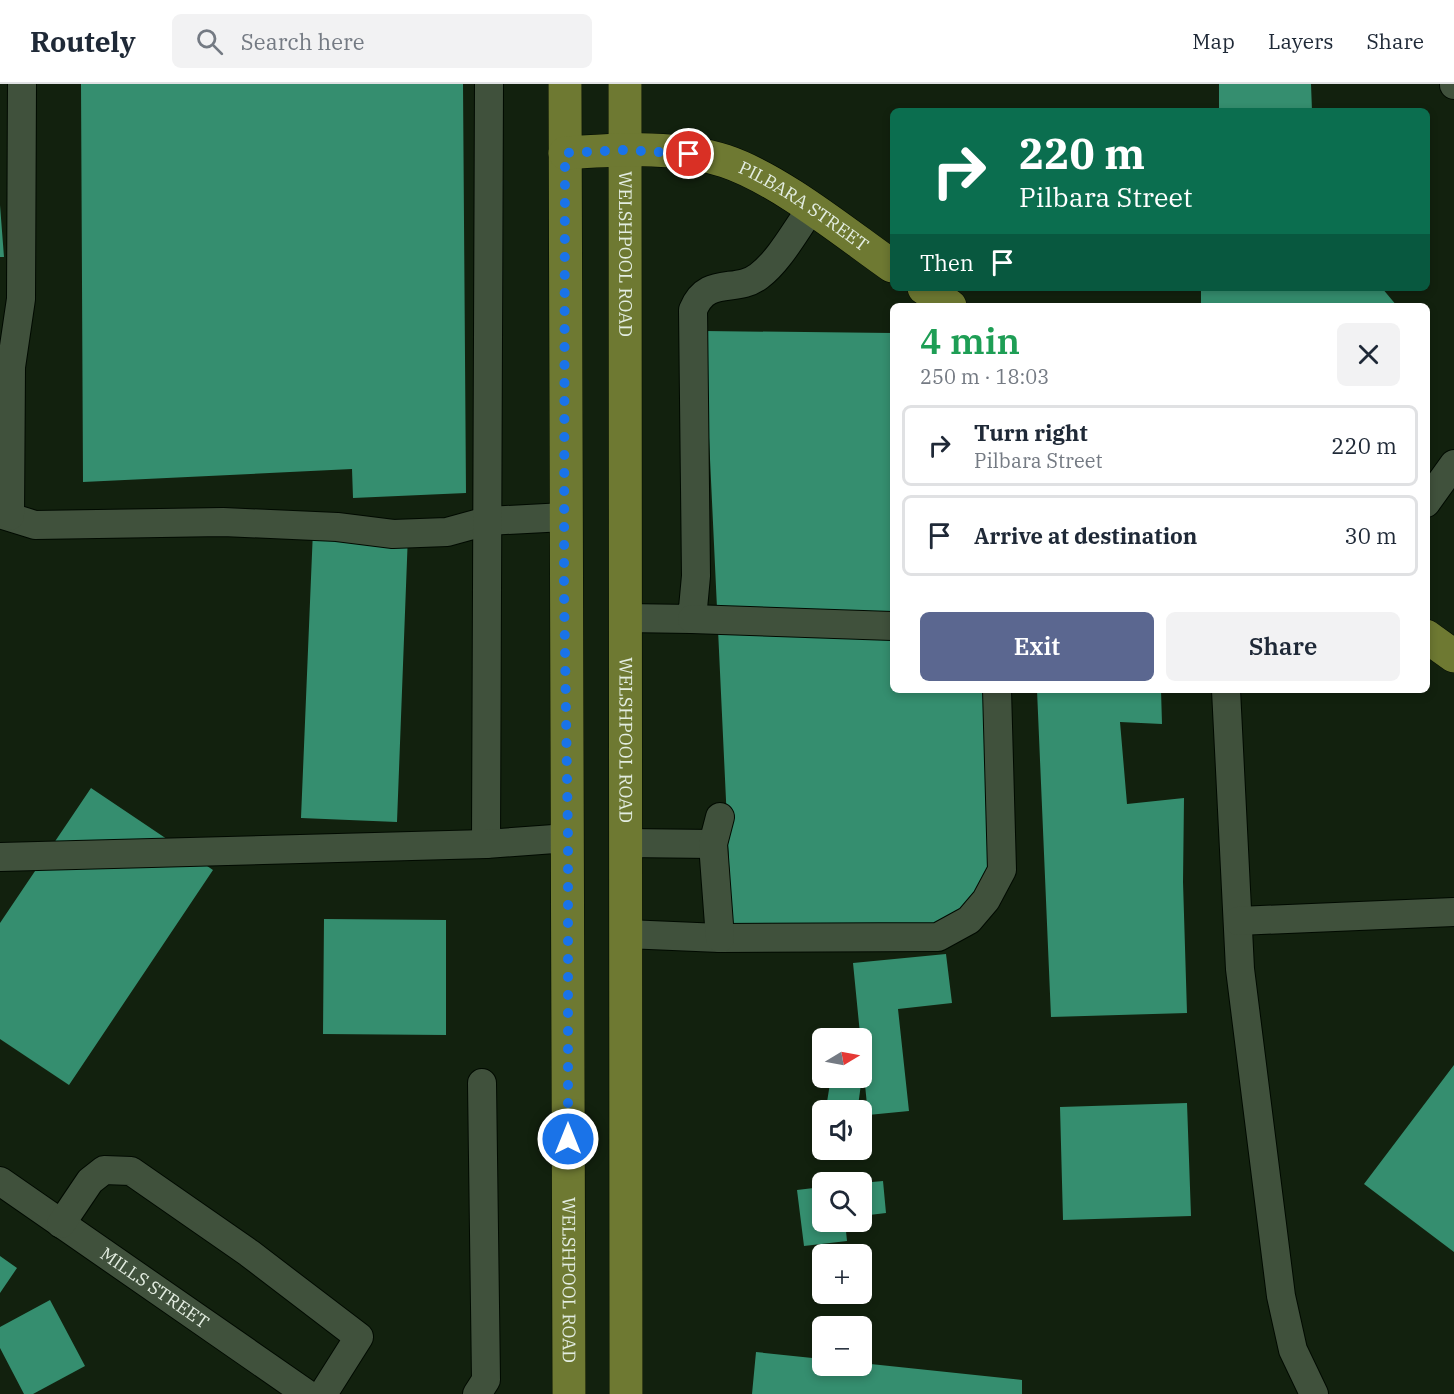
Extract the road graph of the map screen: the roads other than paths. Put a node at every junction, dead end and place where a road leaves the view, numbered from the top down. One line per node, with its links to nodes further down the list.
1 (22, 84): 13 (street)
2 (489, 84): 15 (street)
3 (564, 84): 6 (main road, WELSHPOOL ROAD)
4 (625, 84): 5 (main road, WELSHPOOL ROAD)
5 (625, 150): 6 (main road, PILBARA STREET); 7 (main road, PILBARA STREET); 16 (main road, WELSHPOOL ROAD)
6 (565, 153): 14 (main road, WELSHPOOL ROAD)
7 (811, 210): 8 (main road, PILBARA STREET); 17 (street)
8 (890, 265)
9 (928, 291): 10 (main road)
10 (946, 303)
11 (1454, 464): 12 (street)
12 (1430, 497)
13 (5, 515): 15 (street)
14 (565, 518): 15 (street); 24 (main road, WELSHPOOL ROAD)
15 (487, 521): 26 (street)
16 (626, 618): 17 (street); 25 (main road, WELSHPOOL ROAD)
17 (692, 619): 18 (street)
18 (890, 626)
19 (1430, 639): 20 (main road)
20 (1454, 656)
21 (997, 693): 32 (street)
22 (1226, 693): 30 (street)
23 (720, 817): 27 (street)
24 (568, 838): 26 (street); 39 (main road, WELSHPOOL ROAD)
25 (627, 843): 27 (street); 31 (main road, WELSHPOOL ROAD)
26 (486, 844): 28 (street)
27 (713, 844): 32 (street)
28 (0, 857)
29 (1454, 912): 30 (street)
30 (1238, 921): 41 (street)
31 (626, 934): 32 (street); 40 (main road, WELSHPOOL ROAD)
32 (720, 938)
33 (482, 1083): 38 (street)
34 (0, 1181): 35 (street, MILLS STREET)
35 (62, 1224): 36 (street, MILLS STREET); 37 (street)
36 (307, 1394)
37 (323, 1394)
38 (477, 1394)
39 (568, 1394)
40 (626, 1394)
41 (1314, 1394)

